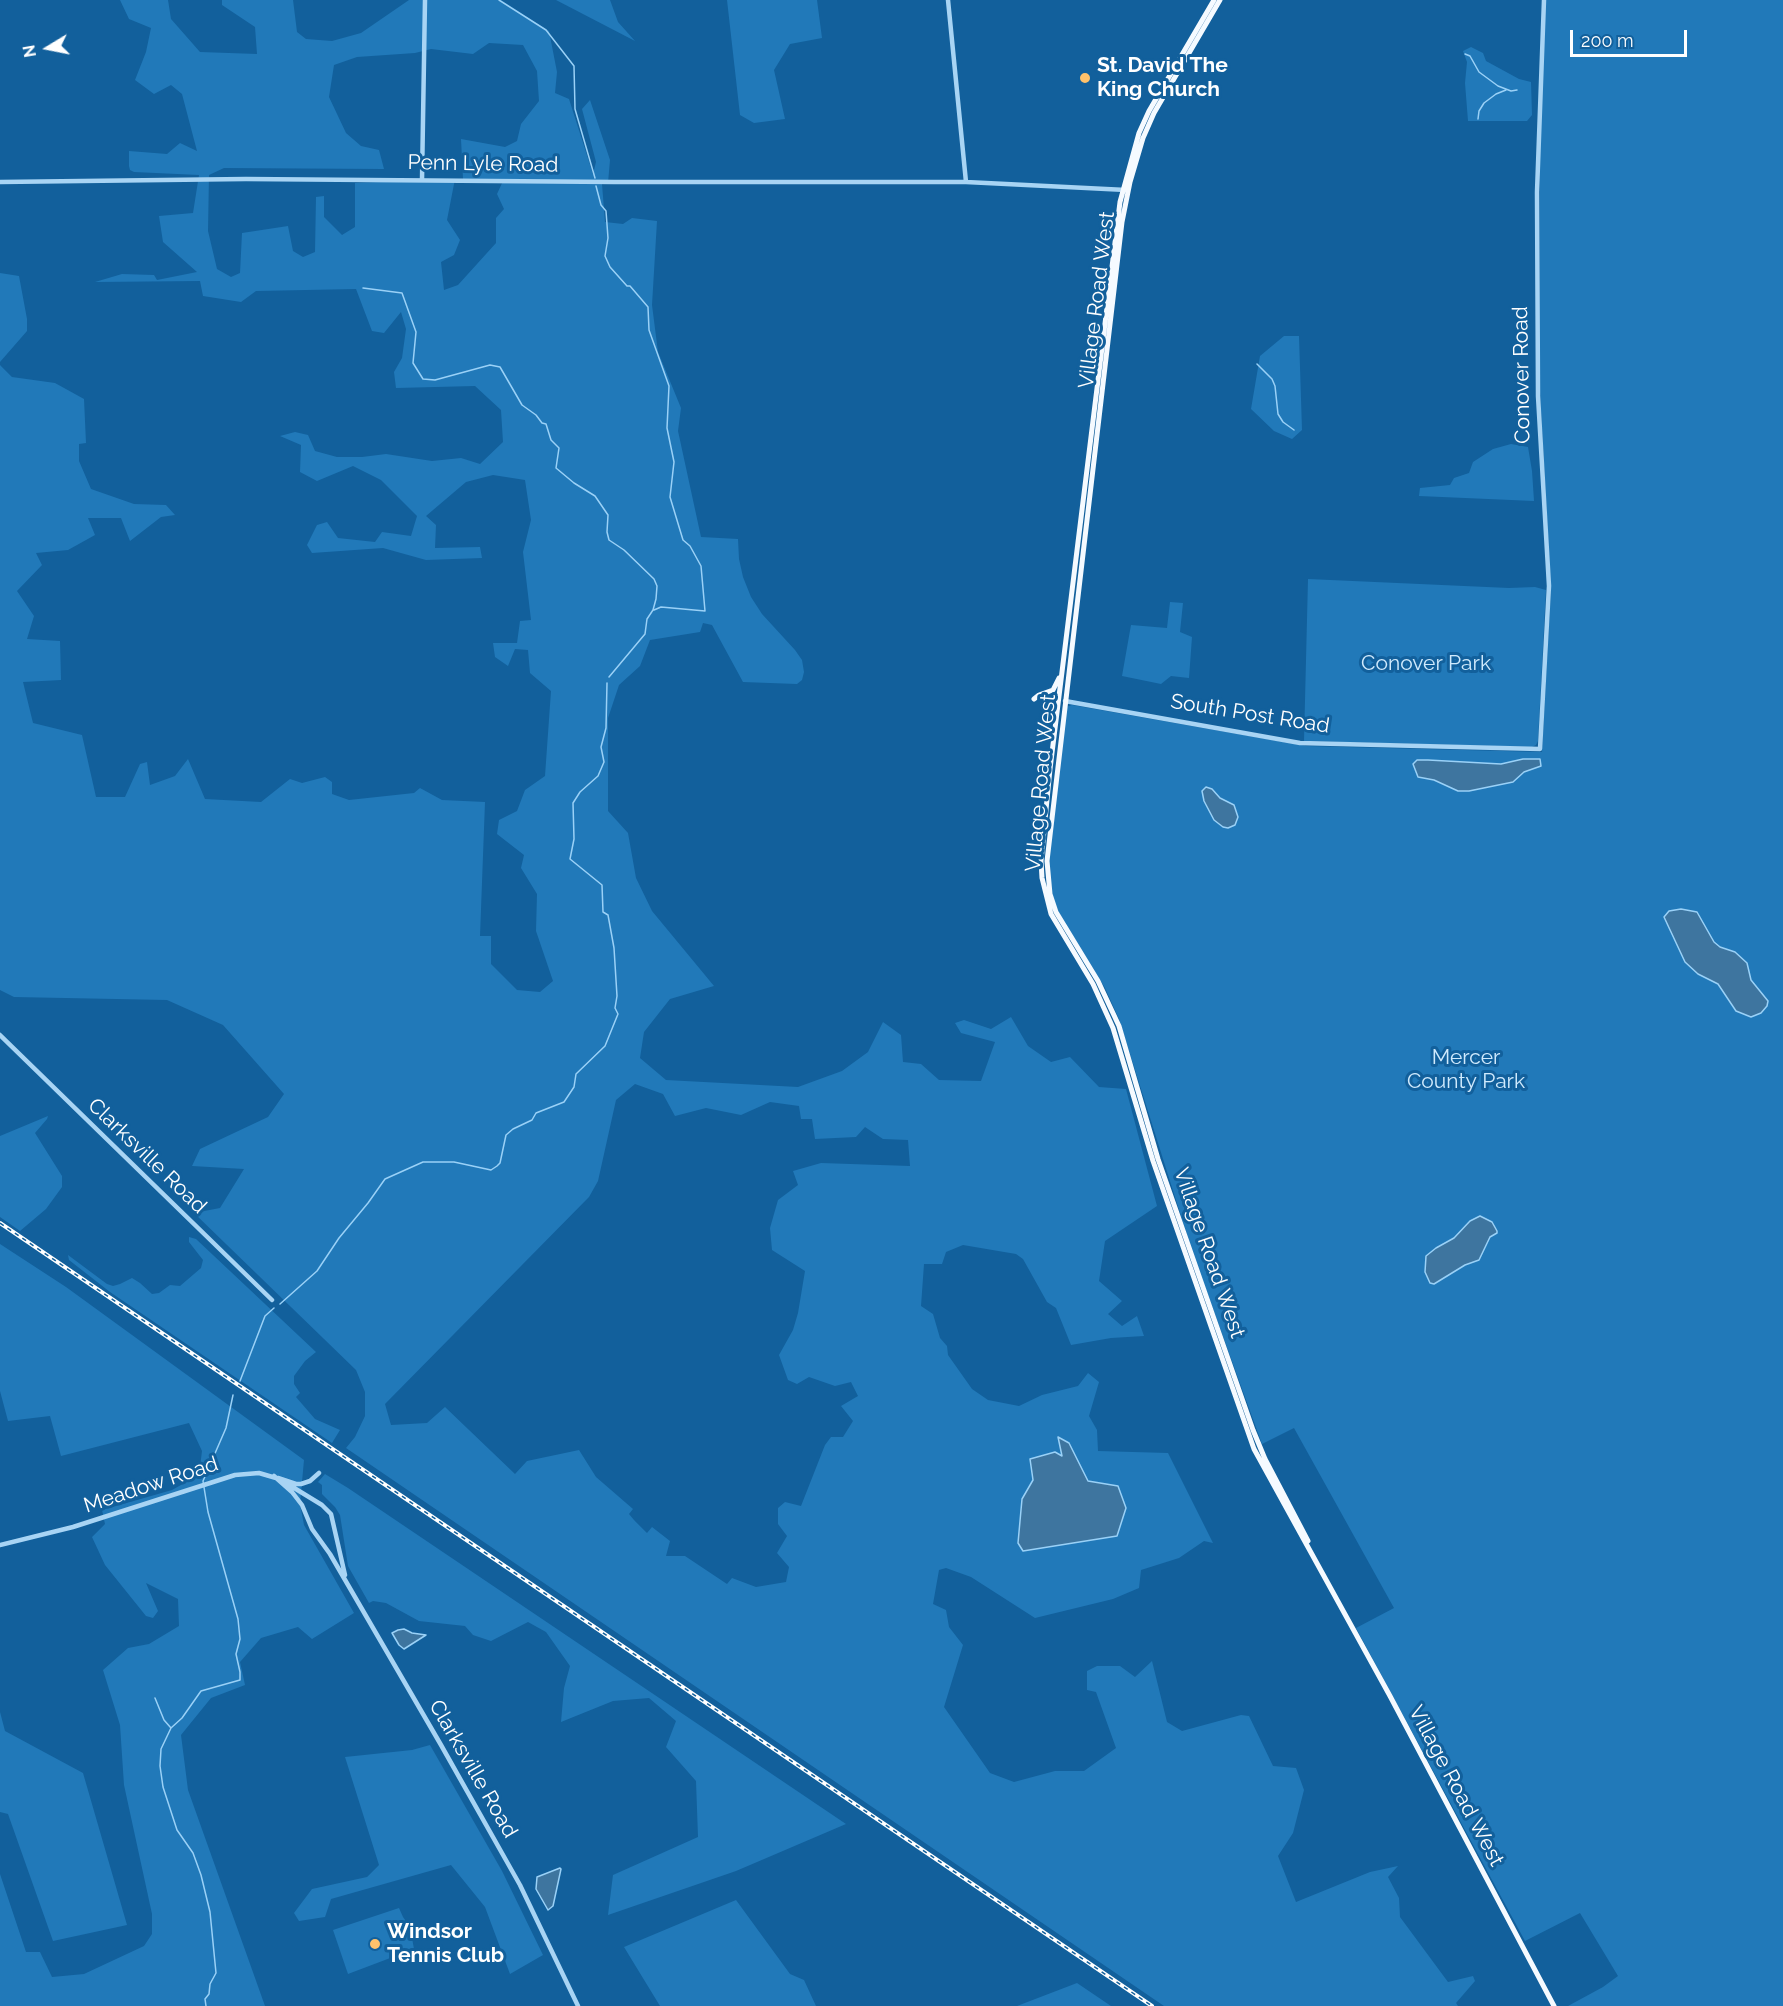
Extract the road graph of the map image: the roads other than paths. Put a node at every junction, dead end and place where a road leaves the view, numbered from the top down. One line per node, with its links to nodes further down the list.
1 (425, 0): 6 (street)
2 (948, 0): 8 (street)
3 (1214, 0): 9 (main road)
4 (1220, 0): 9 (main road)
5 (1544, 0): 13 (street, Conover Road)
6 (422, 180): 7 (street, Penn Lyle Road); 8 (street, Penn Lyle Road)
7 (0, 182)
8 (966, 182): 9 (street, Village Road West)
9 (1125, 190): 10 (main road, Village Road West); 12 (main road, Village Road West)
10 (1073, 581): 11 (main road); 19 (main road, Village Road West)
11 (1034, 699)
12 (1065, 700): 13 (street, South Post Road); 19 (main road, Village Road West)
13 (1540, 749)
14 (0, 1035): 15 (street, Clarksville Road)
15 (272, 1300)
16 (319, 1473): 17 (street)
17 (274, 1476): 18 (street, Meadow Road); 20 (street, Clarksville Road); 20 (street, Meadow Road)
18 (0, 1545)
19 (1329, 1582): 22 (main road, Village Road West)
20 (347, 1583): 21 (street, Clarksville Road)
21 (578, 2006)
22 (1554, 2006)

